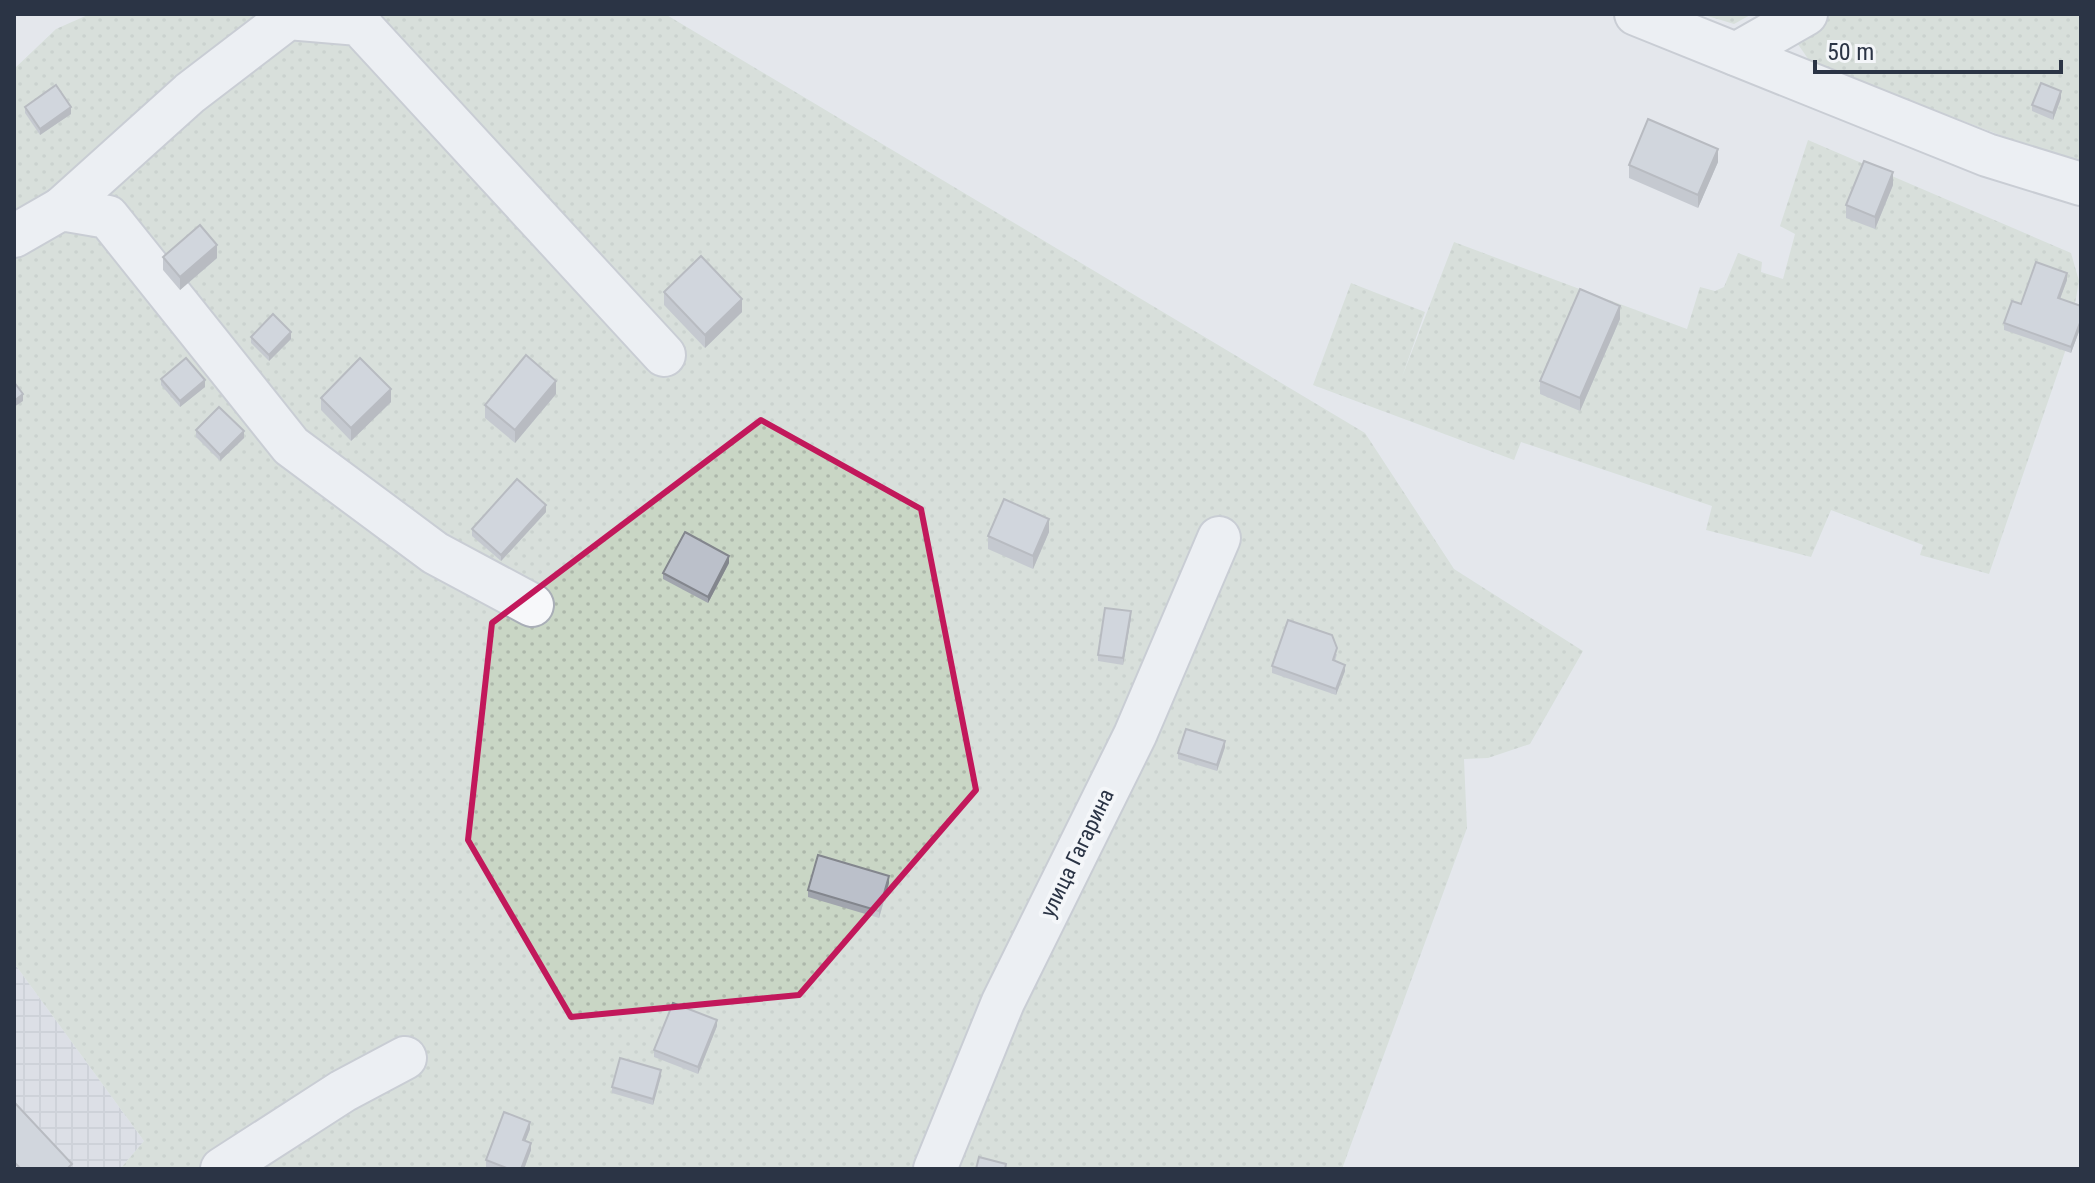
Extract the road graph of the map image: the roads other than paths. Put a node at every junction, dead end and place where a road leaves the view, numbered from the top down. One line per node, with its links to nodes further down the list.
1 (1636, 14): 3 (street)
2 (1806, 14): 3 (street)
3 (1736, 54): 4 (street)
4 (2081, 184)
5 (61, 209): 6 (street); 7 (street); 9 (street)
6 (14, 236)
7 (664, 355)
8 (1219, 538): 12 (street, улица Гагарина)
9 (532, 605)
10 (405, 1058): 11 (street)
11 (222, 1169)
12 (935, 1169)

